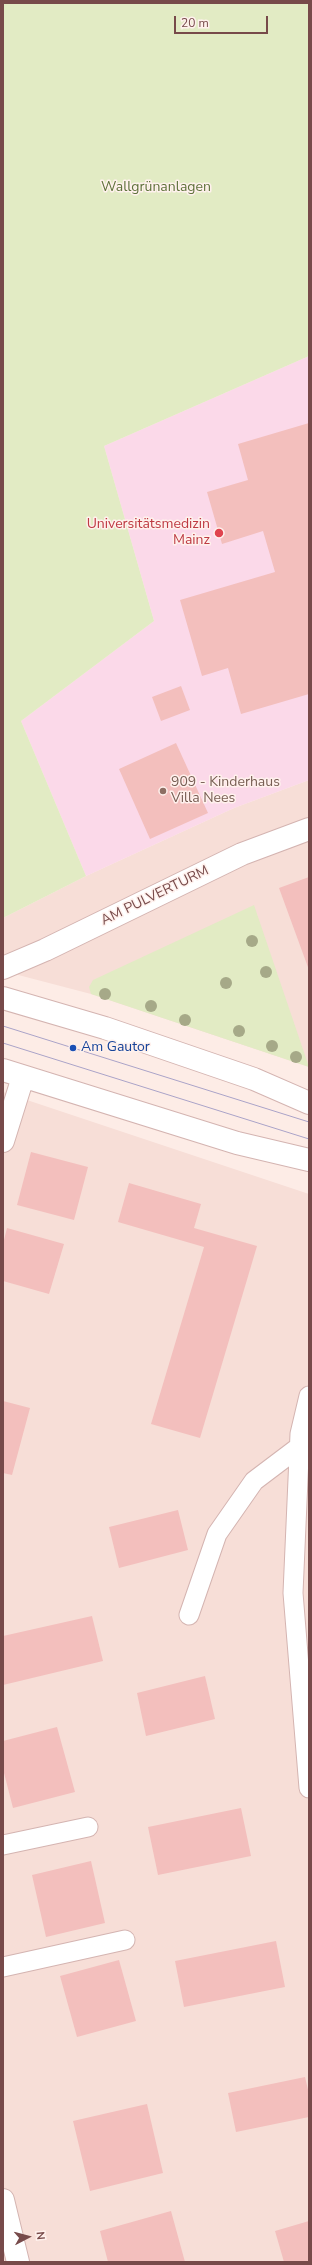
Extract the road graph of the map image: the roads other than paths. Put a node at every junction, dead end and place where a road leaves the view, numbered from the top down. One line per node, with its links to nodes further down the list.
1 (309, 829): 2 (street, AM PULVERTURM)
2 (3, 968)
3 (3, 998): 5 (street)
4 (13, 1074): 6 (street); 7 (street)
5 (309, 1103)
6 (3, 1141)
7 (309, 1160)
8 (309, 1396): 9 (lane)
9 (299, 1447): 10 (lane); 11 (lane)
10 (189, 1615)
11 (309, 1788)
12 (88, 1827): 13 (lane)
13 (3, 1845)
14 (125, 1940): 15 (lane)
15 (3, 1967)
16 (3, 2200): 17 (street)
17 (18, 2262)

